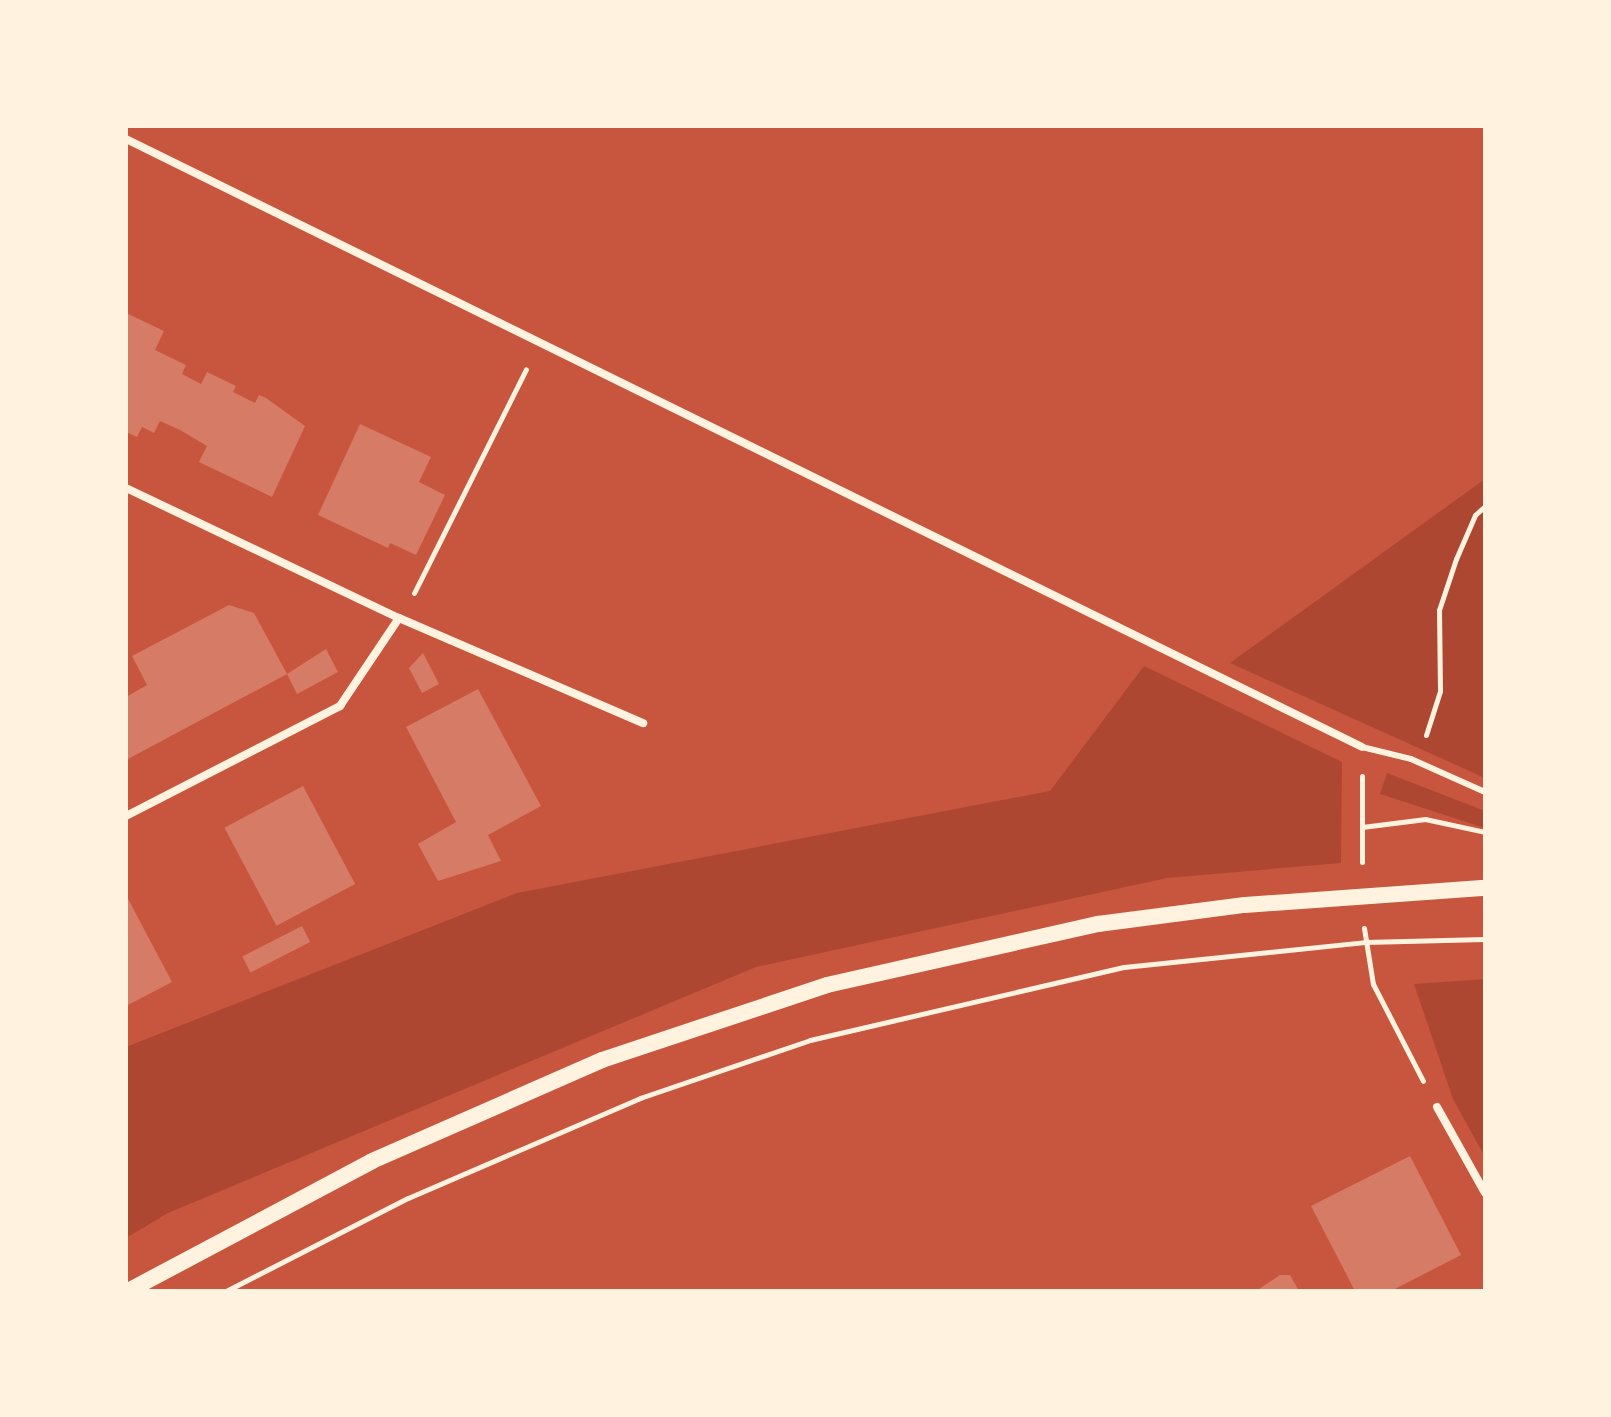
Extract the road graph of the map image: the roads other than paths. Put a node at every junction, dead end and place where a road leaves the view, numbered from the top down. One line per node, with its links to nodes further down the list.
1 (126, 139): 5 (street)
2 (126, 488): 3 (street)
3 (399, 618): 4 (street); 7 (street)
4 (643, 723)
5 (1362, 747): 6 (lane)
6 (1485, 792)
7 (126, 816)
8 (1485, 888): 11 (main road)
9 (1437, 1107): 10 (street)
10 (1485, 1193)
11 (128, 1291)

